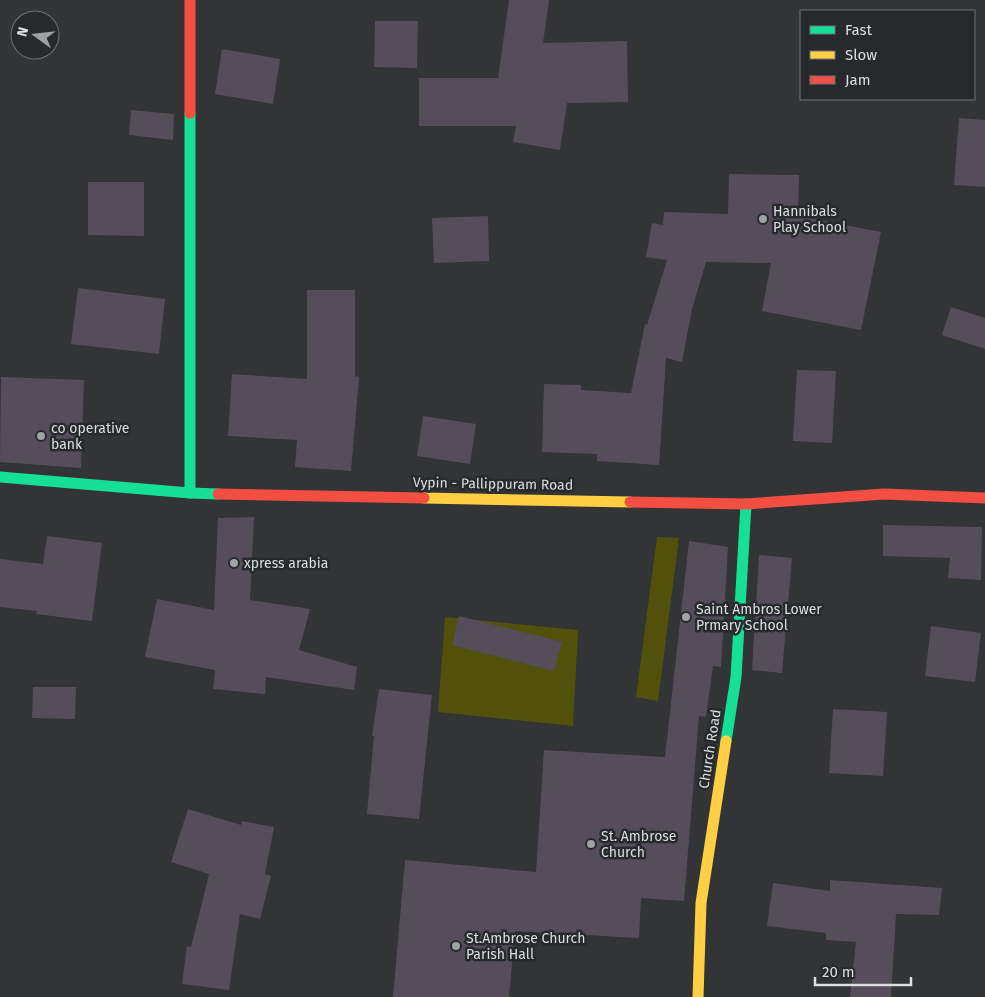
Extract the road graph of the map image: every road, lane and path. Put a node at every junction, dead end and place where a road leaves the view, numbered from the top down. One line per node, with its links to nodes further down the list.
1 (190, 0): 3 (main road)
2 (0, 477): 3 (main road, Vypin - Pallippuram Road)
3 (190, 493): 5 (main road, Vypin - Pallippuram Road)
4 (985, 498): 5 (main road, Vypin - Pallippuram Road)
5 (746, 504): 6 (main road, Church Road)
6 (698, 997)

